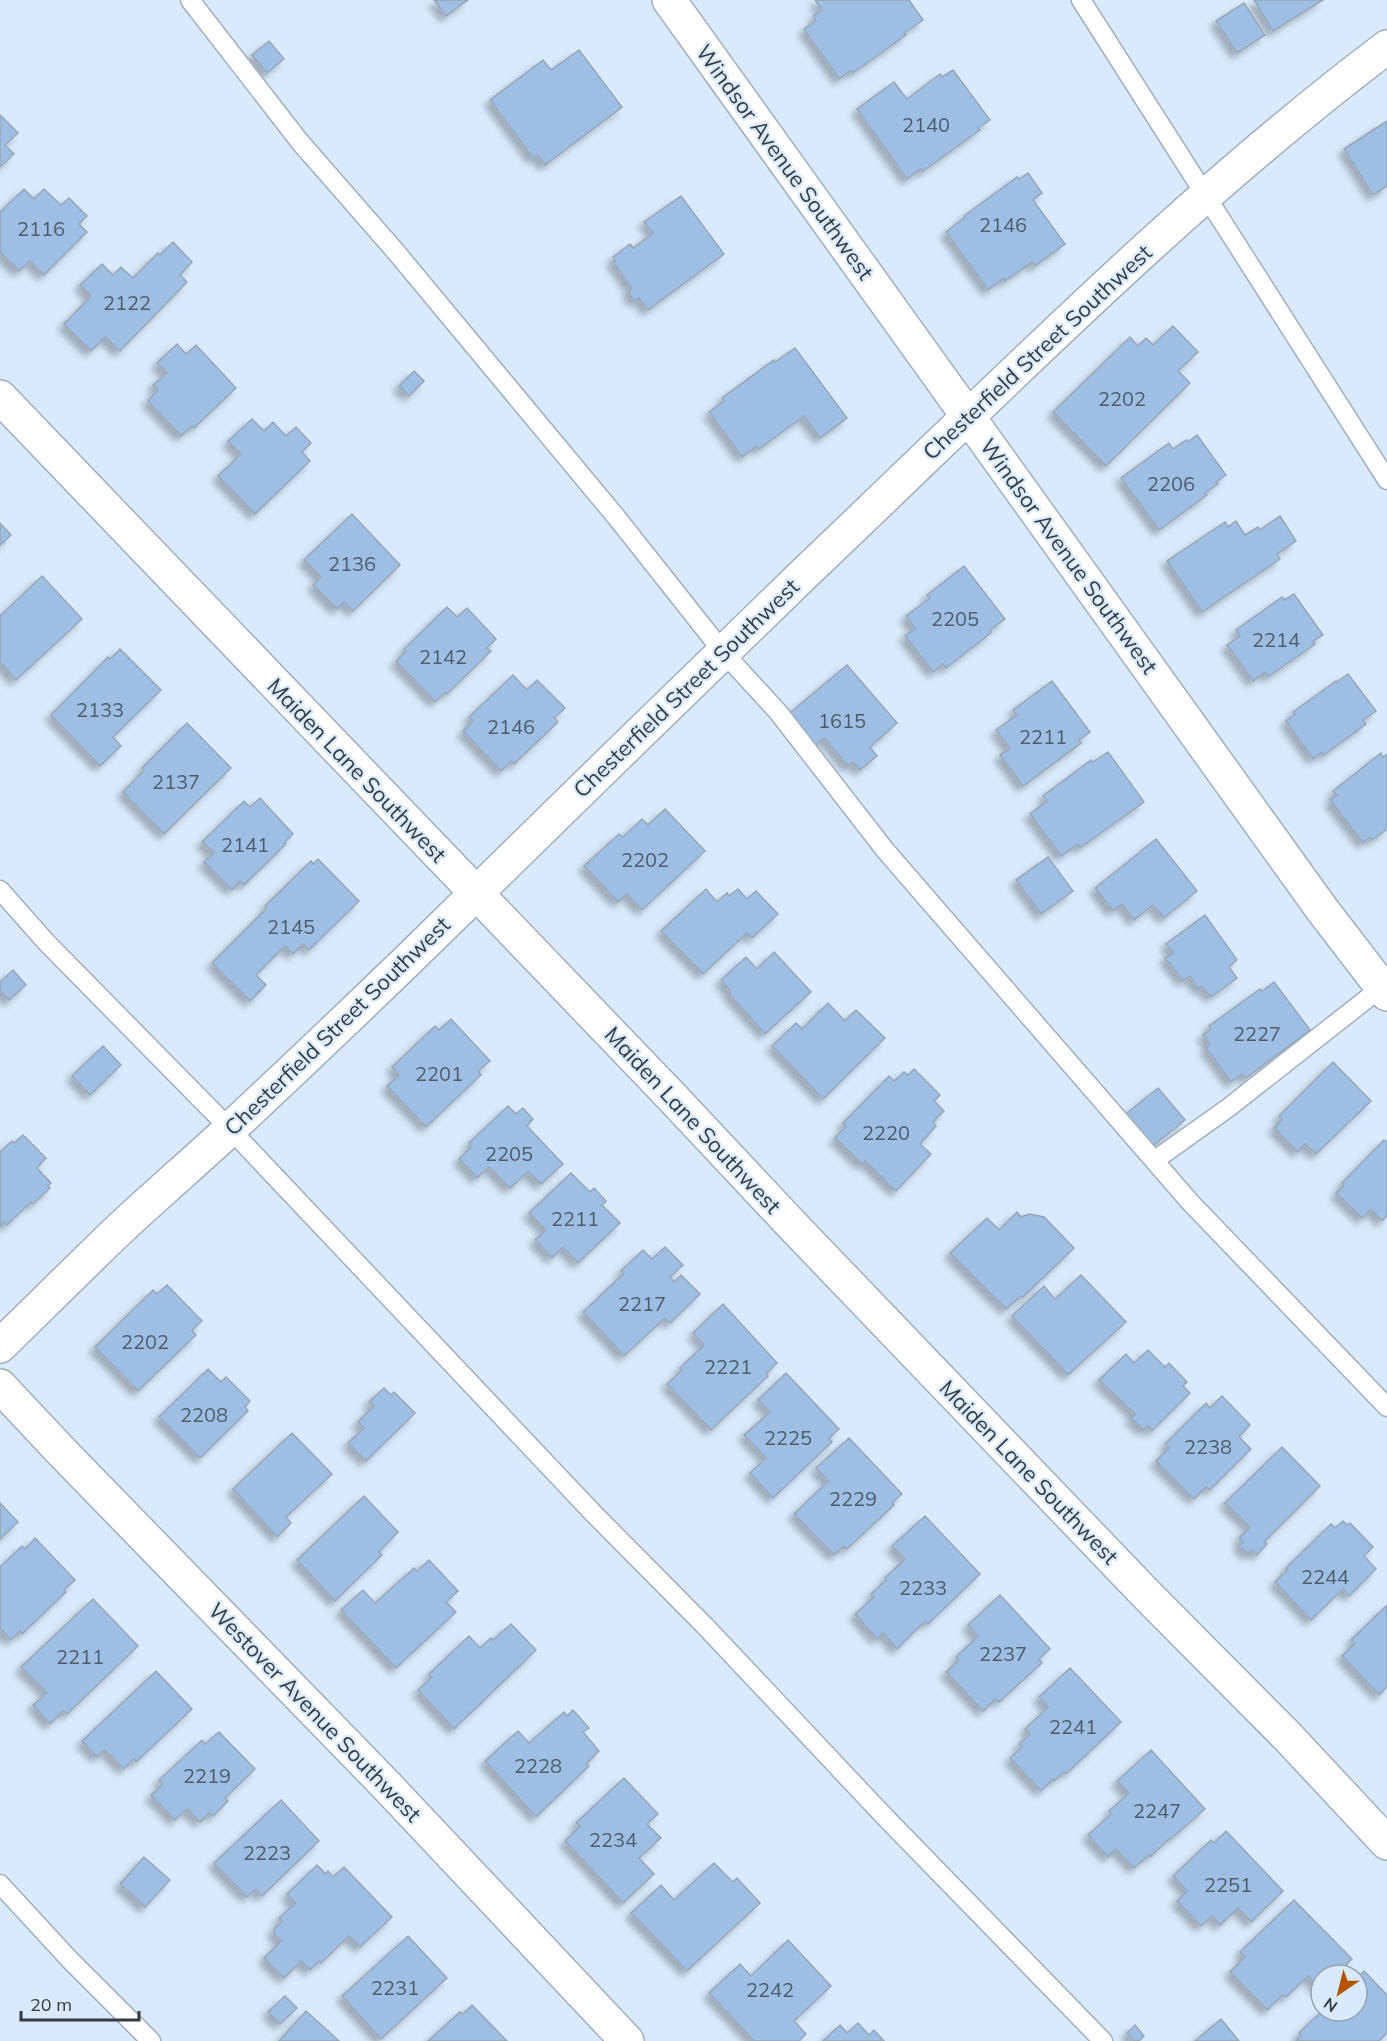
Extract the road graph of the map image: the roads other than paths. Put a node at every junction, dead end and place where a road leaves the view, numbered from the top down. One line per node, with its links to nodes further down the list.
1 (190, 0): 9 (lane)
2 (669, 0): 7 (street, Windsor Avenue Southwest)
3 (1081, 0): 5 (lane)
4 (1387, 47): 5 (street, Chesterfield Street Southwest)
5 (1205, 195): 7 (street, Chesterfield Street Southwest); 8 (lane)
6 (0, 397): 11 (street, Maiden Lane Southwest)
7 (968, 416): 9 (street, Chesterfield Street Southwest); 12 (street, Windsor Avenue Southwest)
8 (1387, 480)
9 (723, 652): 11 (street, Chesterfield Street Southwest); 14 (lane)
10 (0, 890): 13 (lane)
11 (475, 893): 13 (street, Chesterfield Street Southwest); 18 (street, Maiden Lane Southwest)
12 (1384, 991): 14 (lane)
13 (230, 1129): 15 (street, Chesterfield Street Southwest); 22 (lane)
14 (1155, 1160): 17 (lane)
15 (0, 1346)
16 (0, 1386): 21 (street, Westover Avenue Southwest)
17 (1387, 1407)
18 (1387, 1843)
19 (0, 1884): 20 (lane)
20 (151, 2041)
21 (627, 2041)
22 (1102, 2041)

